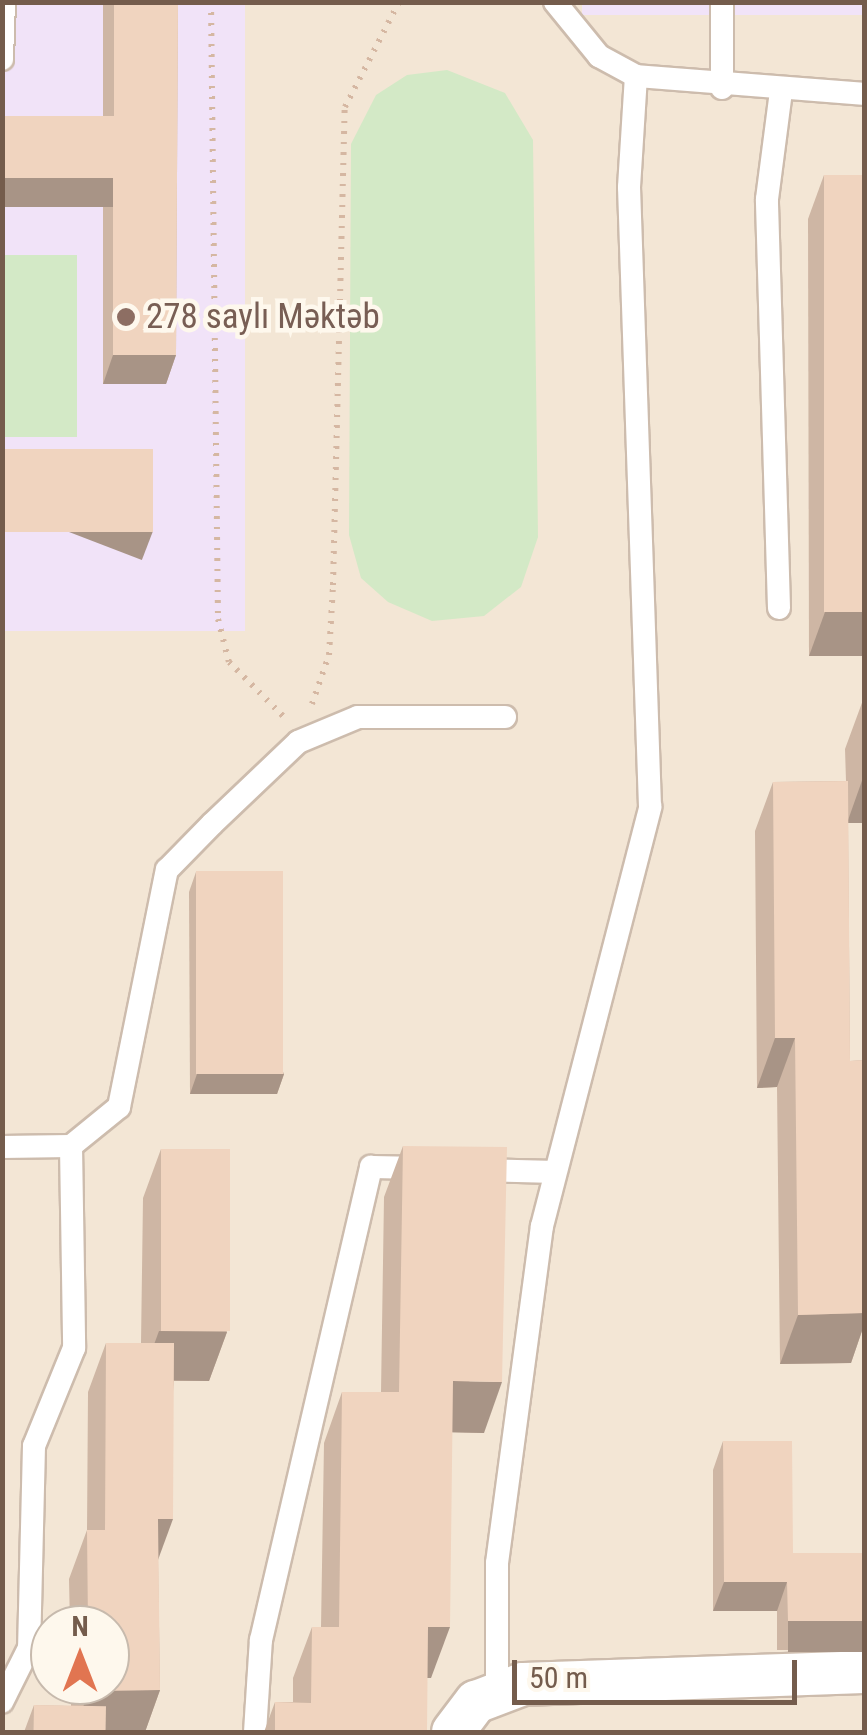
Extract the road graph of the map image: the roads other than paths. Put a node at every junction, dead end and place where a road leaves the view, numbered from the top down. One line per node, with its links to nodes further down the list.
1 (4, 2): 4 (lane)
2 (555, 2): 5 (lane)
3 (722, 2): 6 (lane)
4 (2, 58)
5 (636, 76): 6 (lane); 13 (lane)
6 (722, 88): 7 (lane)
7 (782, 91): 8 (lane); 9 (lane)
8 (864, 94)
9 (778, 608)
10 (504, 716): 12 (lane)
11 (2, 1146): 12 (lane)
12 (71, 1146): 16 (lane)
13 (555, 1172): 15 (lane); 17 (lane)
14 (864, 1672): 15 (street)
15 (497, 1689): 18 (street)
16 (2, 1702)
17 (255, 1732)
18 (453, 1732)

